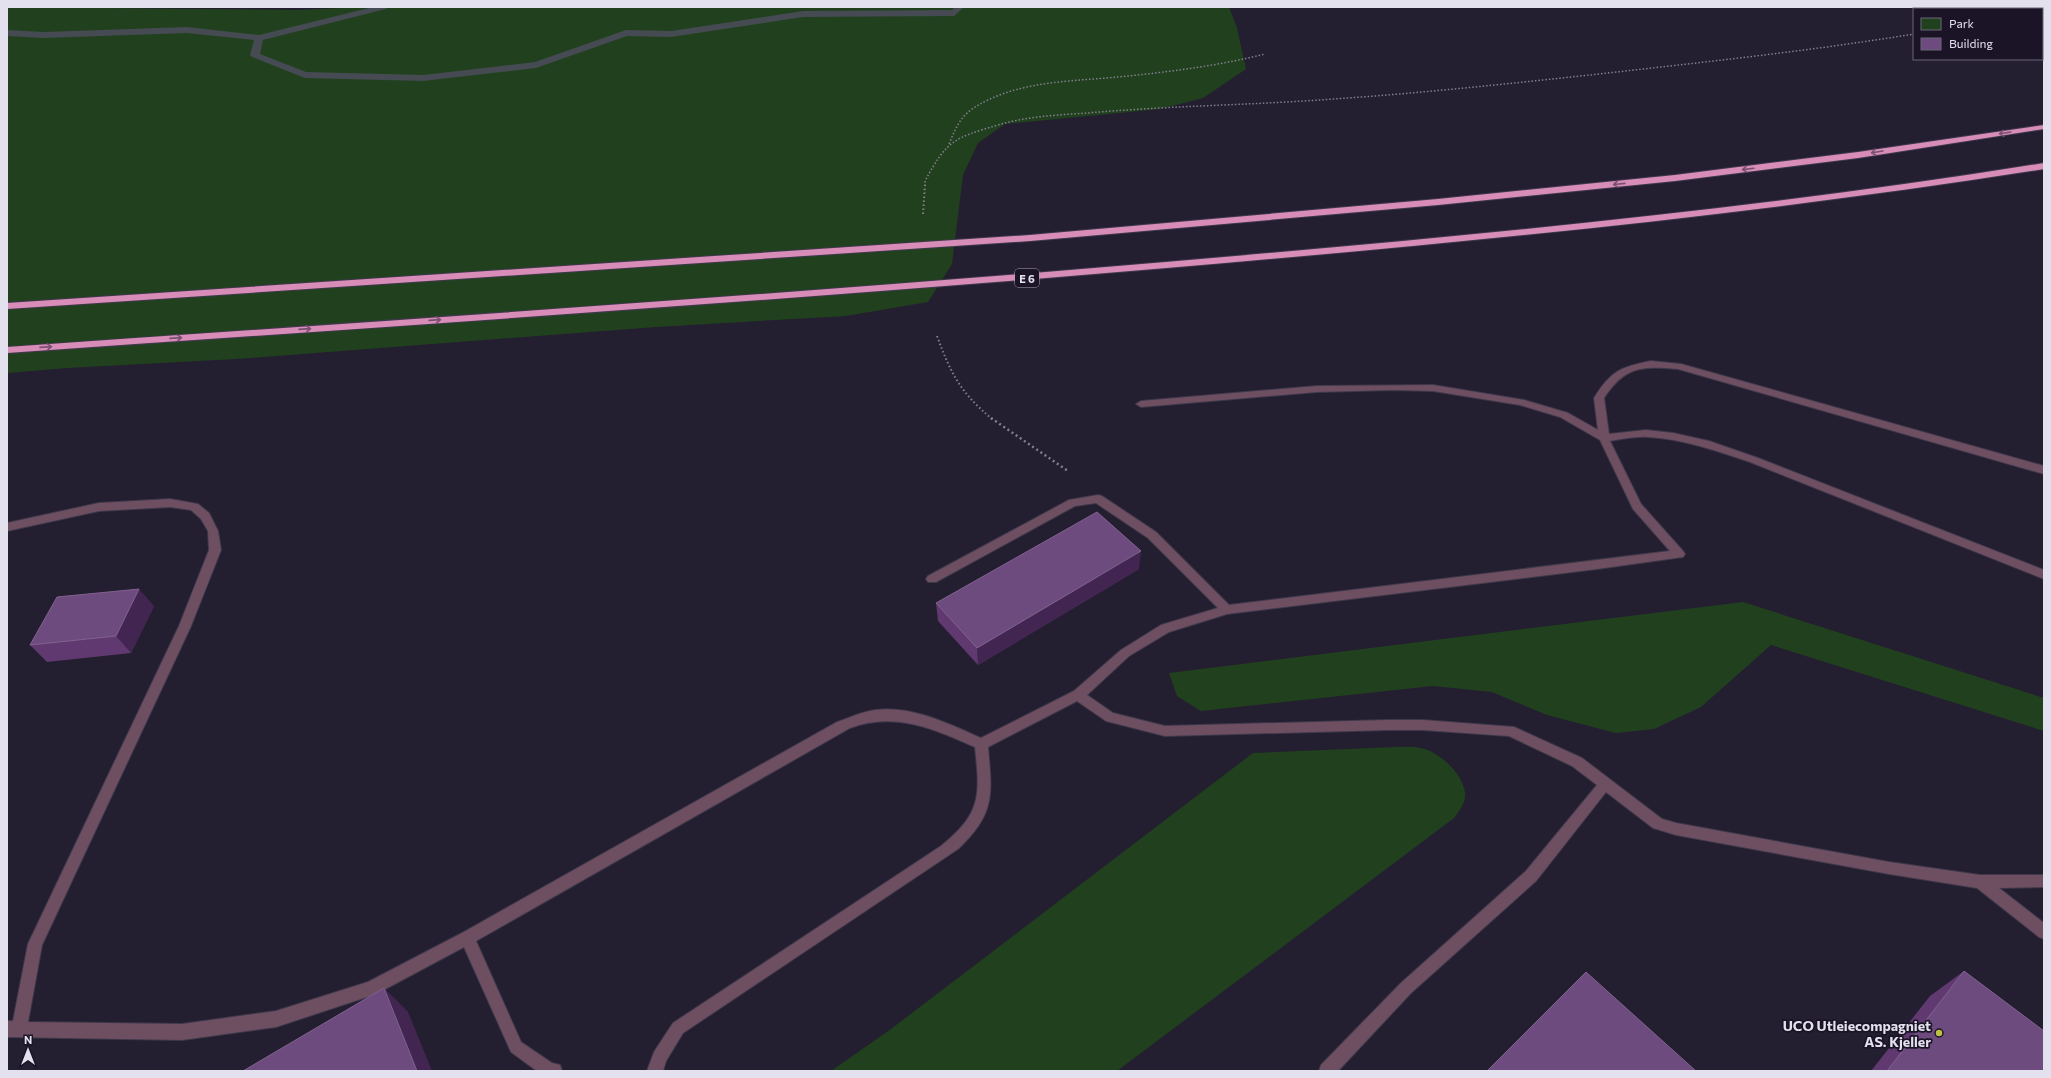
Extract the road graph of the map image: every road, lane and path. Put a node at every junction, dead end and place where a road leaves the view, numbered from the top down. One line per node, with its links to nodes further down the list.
1 (1913, 34): 4 (path)
2 (1265, 54): 4 (path)
3 (2044, 127): 7 (highway, one-way to 7)
4 (949, 144): 6 (path)
5 (2044, 166): 9 (highway, E 6, one-way to 5)
6 (923, 215)
7 (7, 306)
8 (936, 336): 13 (path)
9 (7, 350)
10 (1141, 404): 11 (lane)
11 (1604, 438): 12 (lane); 15 (lane); 17 (lane)
12 (2044, 470)
13 (1098, 499): 16 (lane); 17 (lane)
14 (7, 527): 25 (lane)
15 (2044, 575)
16 (932, 579)
17 (1227, 610): 18 (lane)
18 (1078, 695): 19 (lane); 20 (lane)
19 (981, 744): 24 (lane); 27 (lane)
20 (1605, 784): 21 (lane); 28 (lane)
21 (1980, 882): 22 (lane); 23 (lane)
22 (2044, 882)
23 (2044, 932)
24 (467, 938): 25 (lane); 26 (lane)
25 (13, 1029)
26 (554, 1071)
27 (655, 1071)
28 (1327, 1071)

